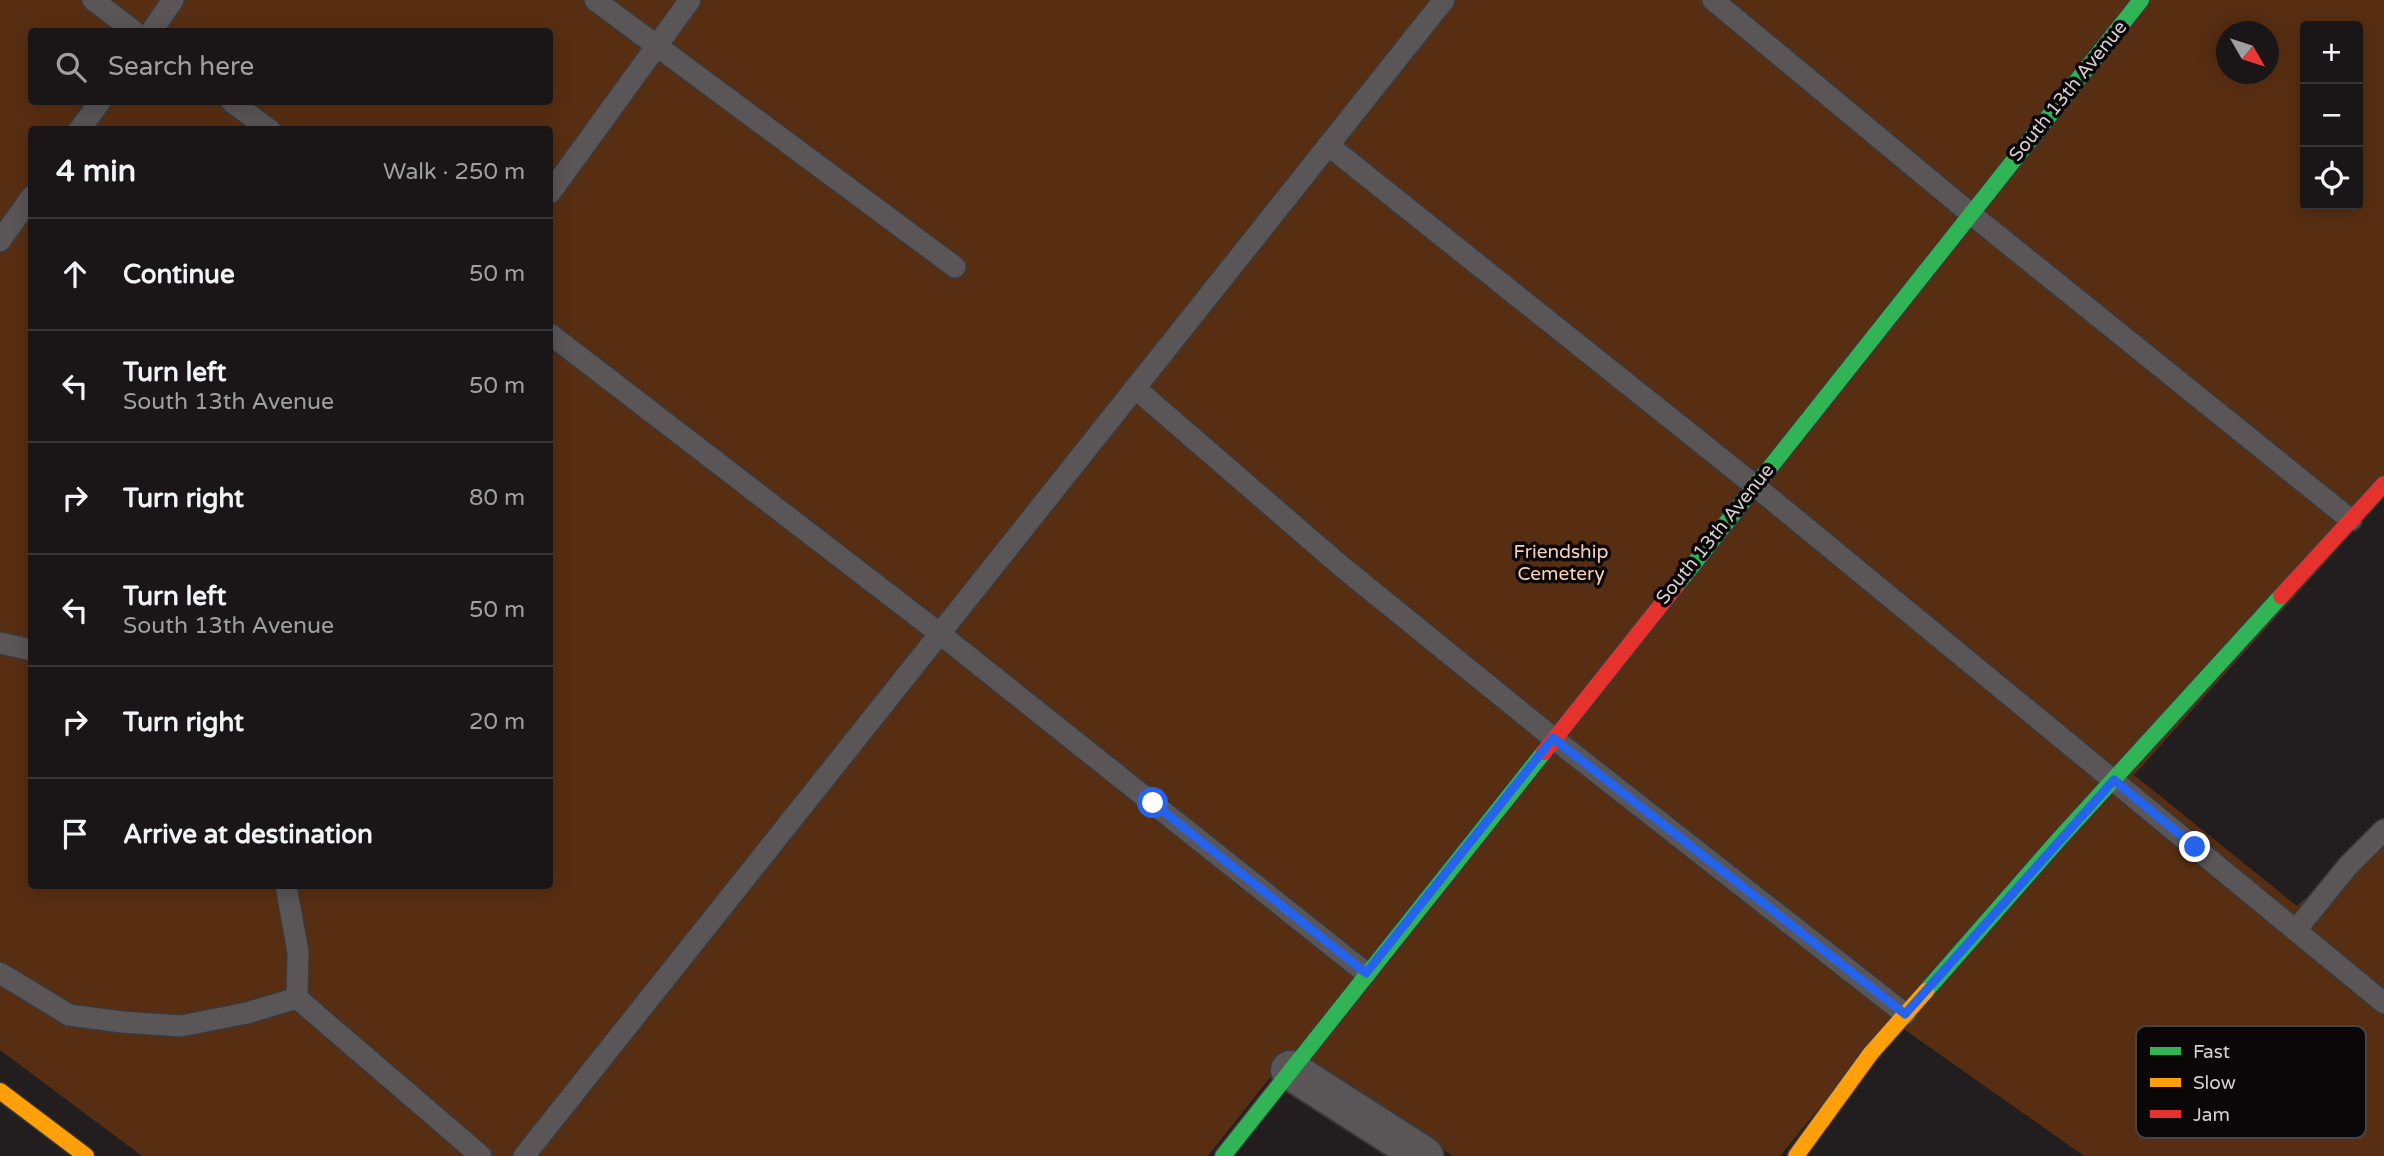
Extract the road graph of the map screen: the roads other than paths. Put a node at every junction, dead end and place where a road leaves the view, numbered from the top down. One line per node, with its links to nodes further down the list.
1 (93, 0): 8 (lane)
2 (173, 0): 9 (lane)
3 (595, 0): 10 (lane)
4 (690, 0): 10 (lane)
5 (1444, 0): 15 (lane)
6 (1713, 0): 18 (lane)
7 (2141, 0): 18 (street, South 13th Avenue)
8 (130, 28)
9 (153, 28)
10 (657, 46): 16 (lane); 20 (lane)
11 (98, 105): 13 (lane)
12 (236, 105): 14 (lane)
13 (82, 126)
14 (265, 126)
15 (1328, 145): 22 (lane); 24 (lane)
16 (553, 189)
17 (28, 202): 19 (lane)
18 (1971, 214): 24 (street, South 13th Avenue); 25 (lane)
19 (0, 241)
20 (955, 267)
21 (553, 336): 26 (lane)
22 (1135, 388): 26 (lane); 29 (lane)
23 (2384, 484): 25 (street)
24 (1754, 485): 29 (street, South 13th Avenue); 30 (lane)
25 (2351, 520): 30 (street)
26 (939, 634): 35 (lane); 43 (lane)
27 (0, 643): 28 (lane)
28 (28, 649)
29 (1553, 738): 35 (street, South 13th Avenue); 38 (lane)
30 (2114, 780): 33 (lane); 38 (street)
31 (2384, 830): 33 (lane)
32 (287, 889): 36 (lane)
33 (2296, 930): 37 (lane)
34 (0, 973): 36 (lane)
35 (1366, 973): 39 (street, South 13th Avenue)
36 (297, 998): 42 (lane)
37 (2384, 1003)
38 (1905, 1014): 46 (street)
39 (1290, 1070): 44 (street, South 13th Avenue); 45 (street)
40 (0, 1091): 41 (street)
41 (86, 1156)
42 (481, 1156)
43 (524, 1156)
44 (1223, 1156)
45 (1424, 1156)
46 (1796, 1156)

